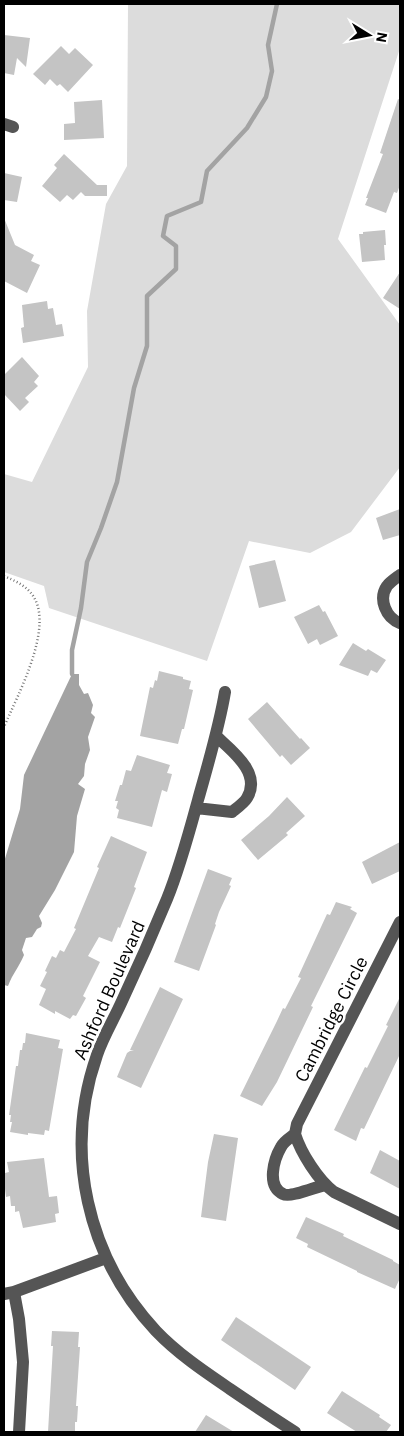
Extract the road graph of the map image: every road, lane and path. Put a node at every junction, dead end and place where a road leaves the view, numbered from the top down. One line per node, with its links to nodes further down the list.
1 (4, 576): 5 (path)
2 (400, 576): 3 (street)
3 (400, 623)
4 (225, 692): 6 (street, Ashford Boulevard)
5 (4, 727)
6 (216, 736): 7 (street, Ashford Boulevard); 7 (street)
7 (196, 808): 12 (street, Ashford Boulevard)
8 (400, 922): 9 (street, Cambridge Circle)
9 (295, 1134): 10 (street); 10 (street, Cambridge Circle)
10 (325, 1185): 11 (street)
11 (400, 1224)
12 (106, 1258): 13 (street); 14 (street, Ashford Boulevard)
13 (9, 1293): 15 (street)
14 (277, 1428): 16 (street, Ashford Boulevard)
15 (19, 1432)
16 (295, 1432)

